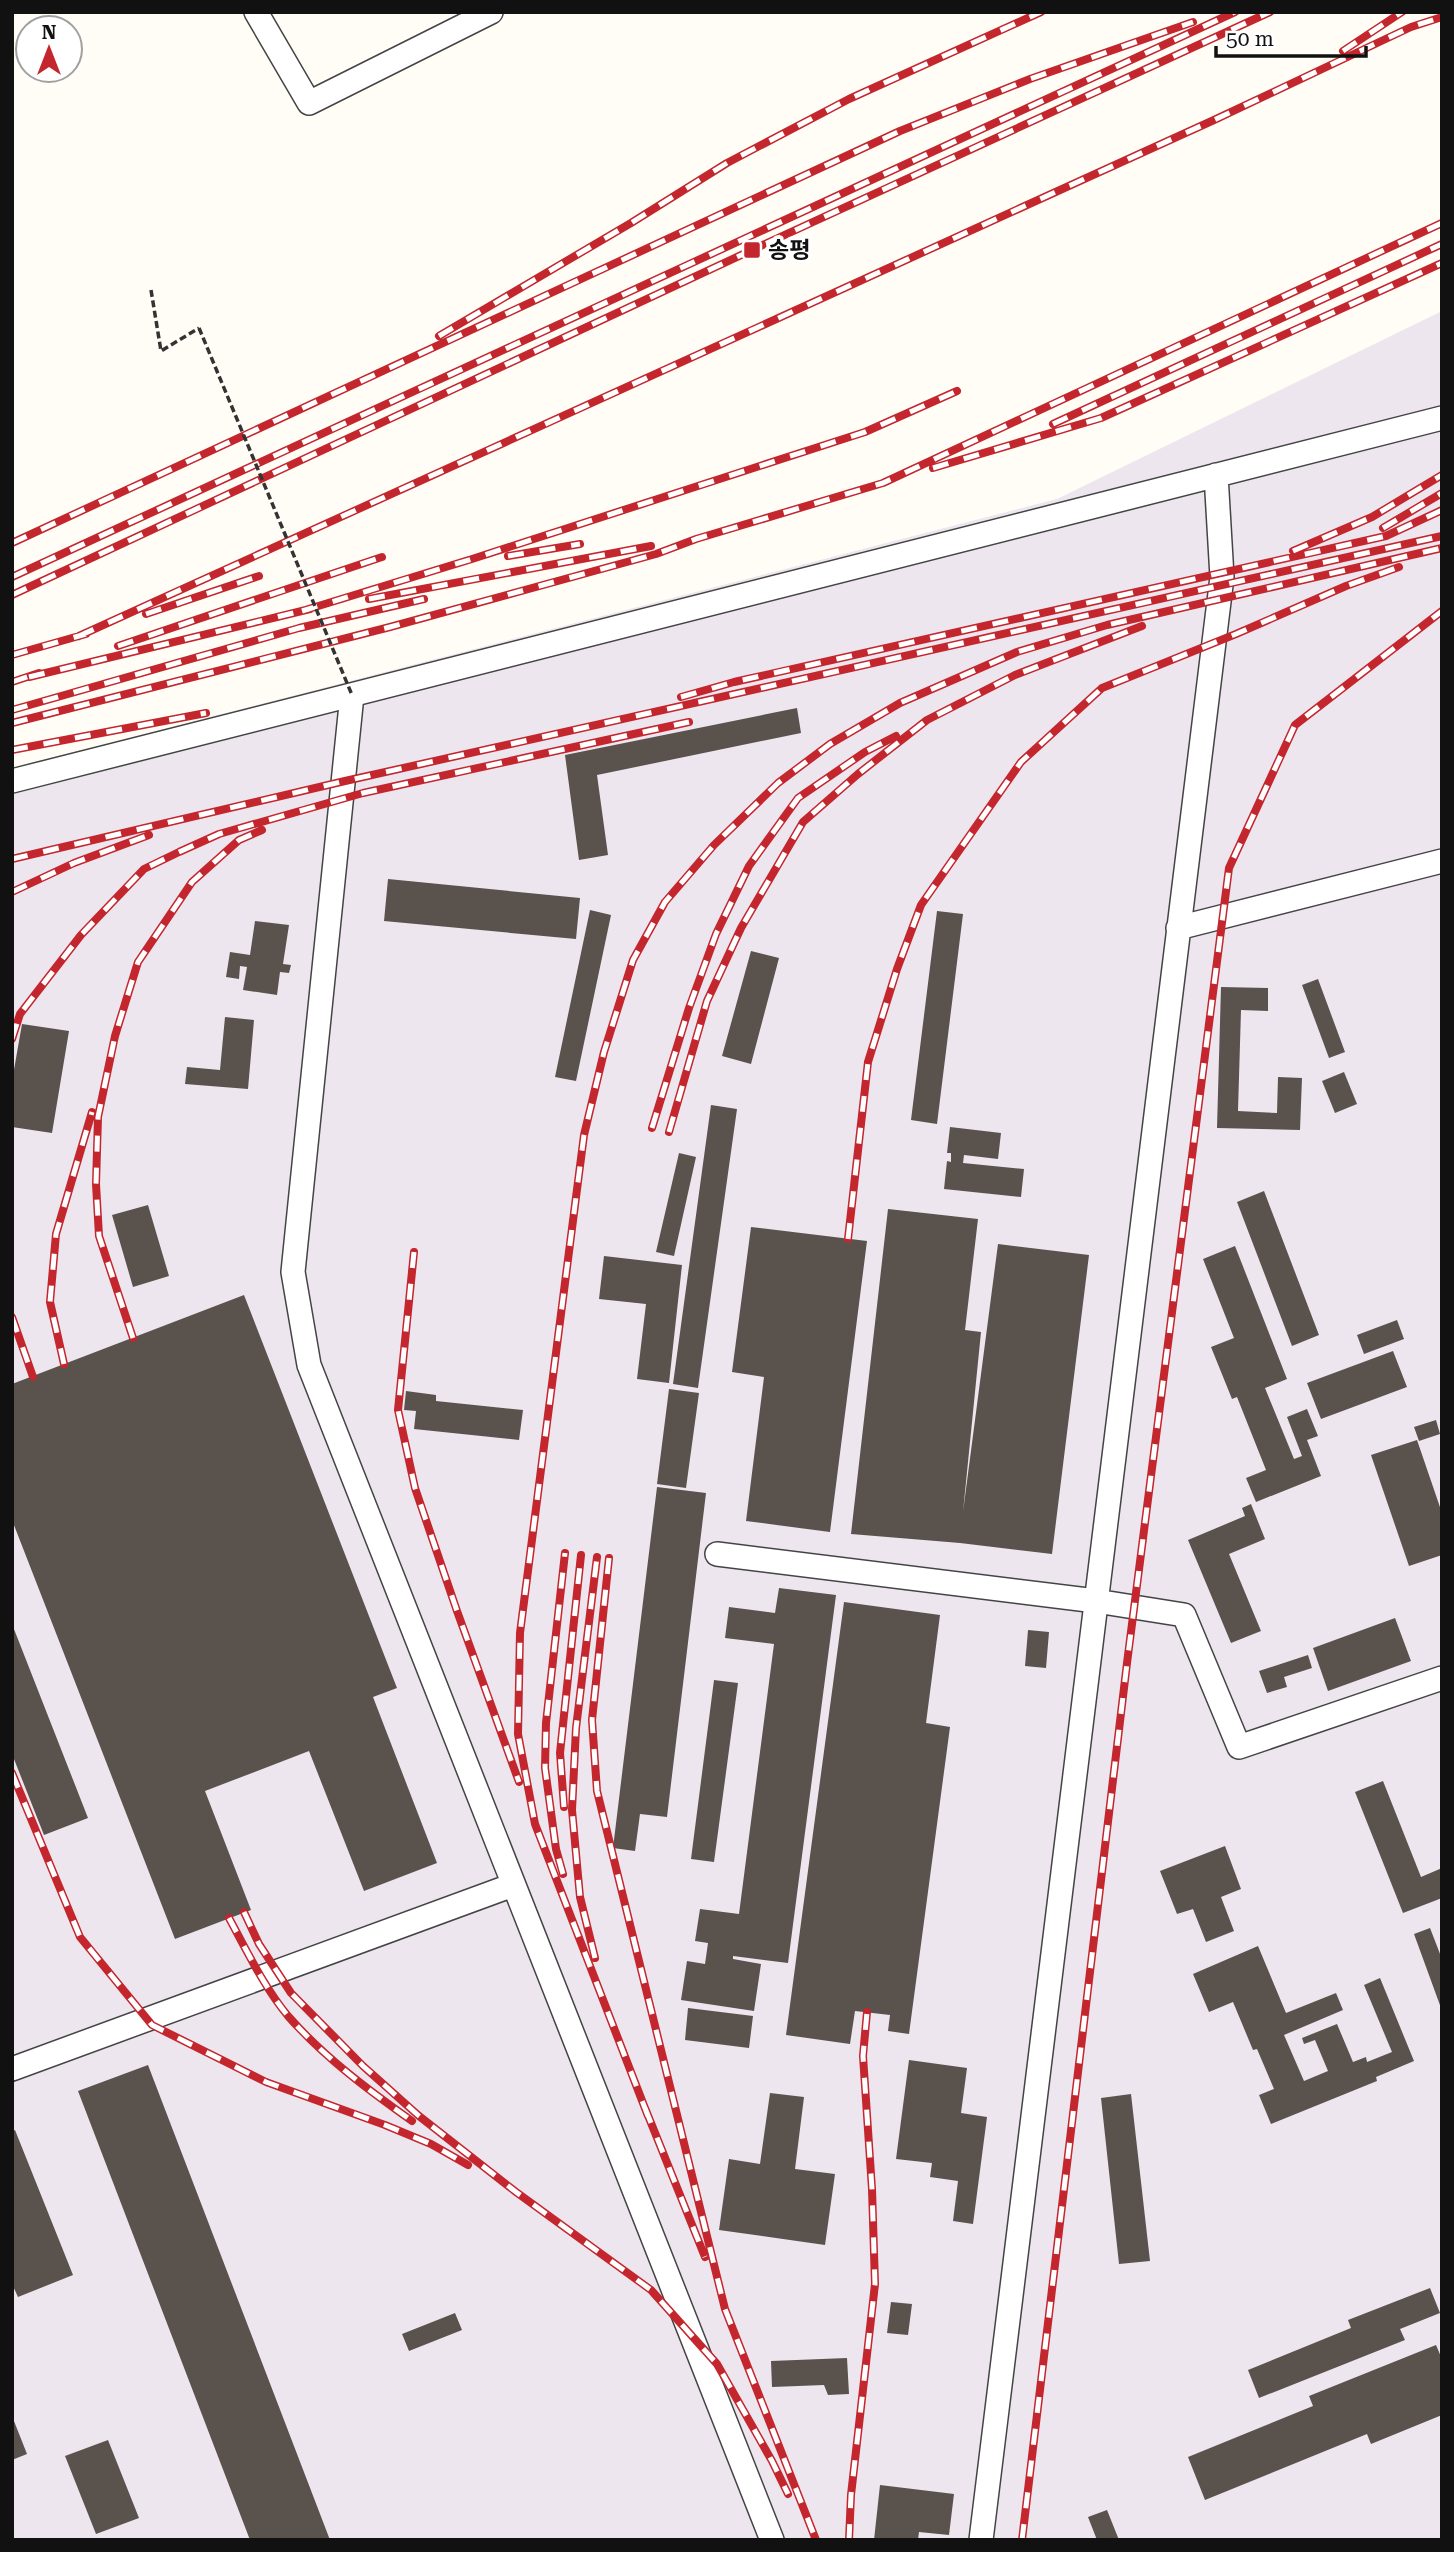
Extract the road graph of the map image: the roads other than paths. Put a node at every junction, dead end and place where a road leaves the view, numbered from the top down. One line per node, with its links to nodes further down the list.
1 (256, 12): 2 (street)
2 (491, 12)
3 (1442, 418): 4 (street)
4 (1216, 475): 5 (street); 8 (street)
5 (352, 695): 6 (street); 12 (street)
6 (12, 781)
7 (1442, 861): 8 (street)
8 (1178, 928): 10 (street)
9 (717, 1554): 10 (street)
10 (1096, 1601): 11 (street); 15 (street)
11 (1442, 1678)
12 (513, 1885): 13 (street); 14 (street)
13 (12, 2069)
14 (772, 2540)
15 (981, 2540)

